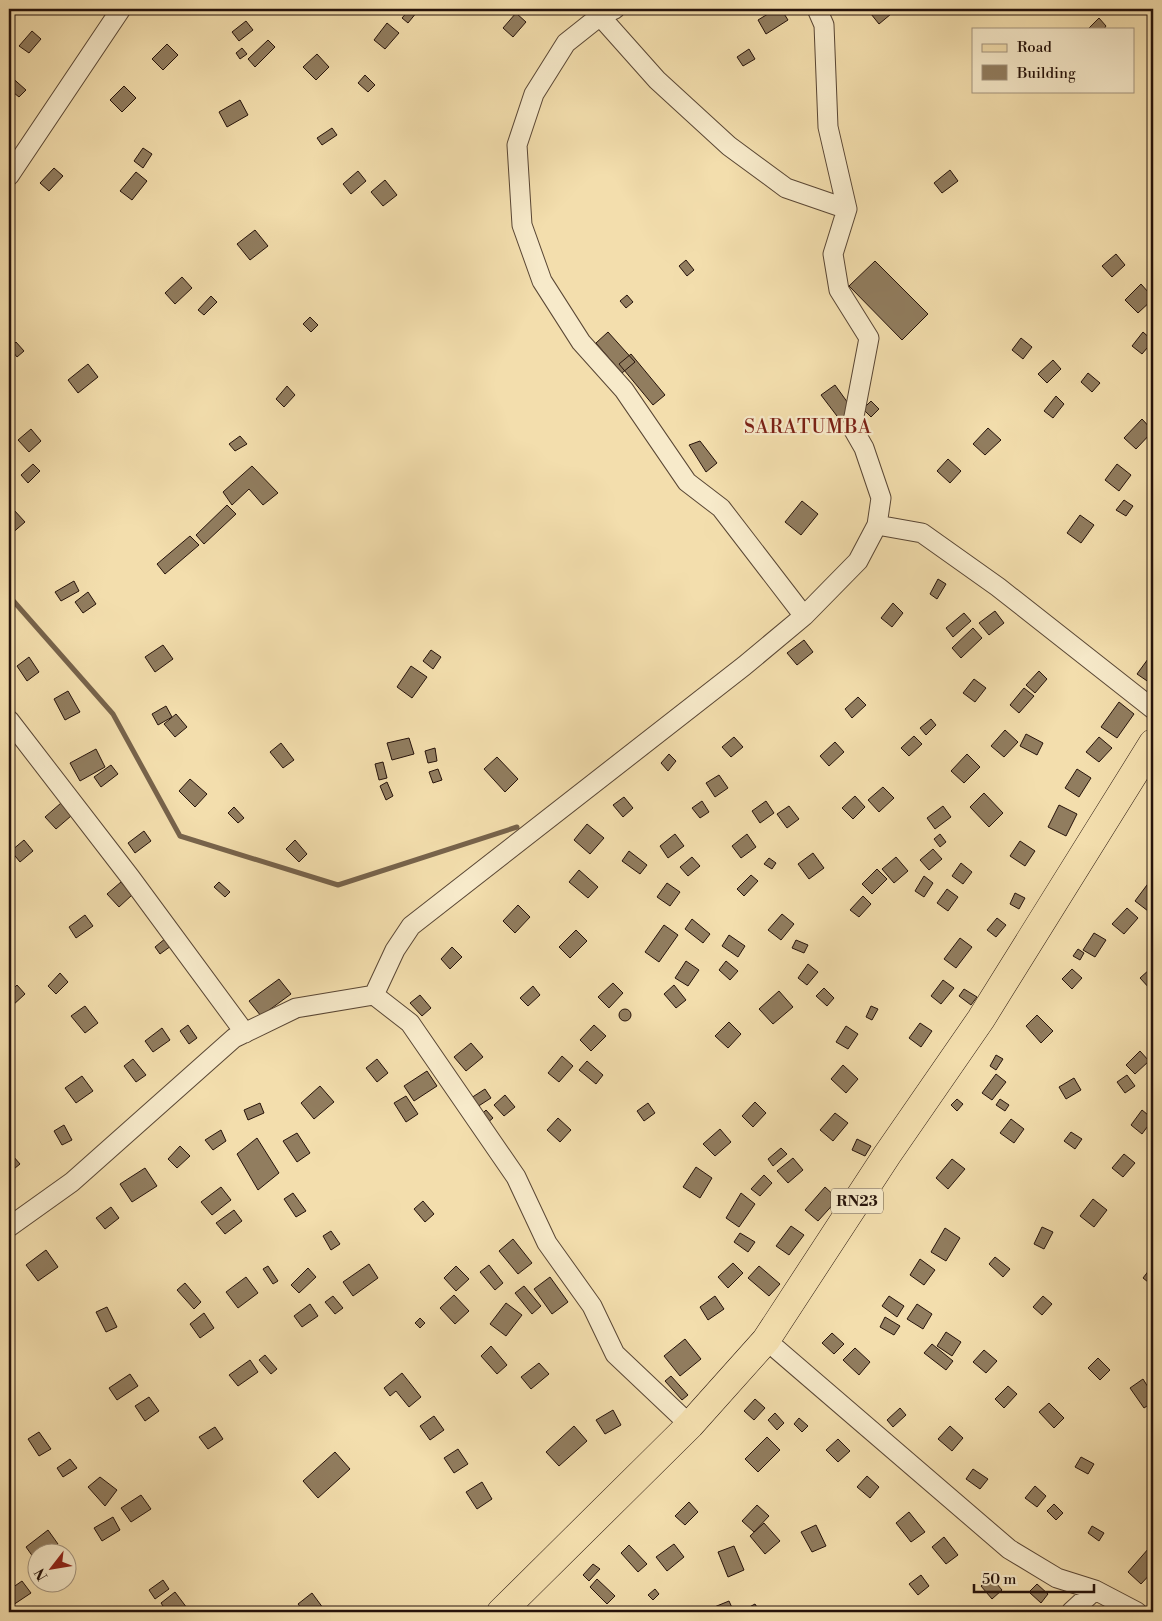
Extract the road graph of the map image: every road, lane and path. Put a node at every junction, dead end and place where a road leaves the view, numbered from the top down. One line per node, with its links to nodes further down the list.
1 (121, 9): 4 (street)
2 (817, 9): 5 (street)
3 (608, 13): 5 (street); 7 (street)
4 (9, 176)
5 (847, 209): 6 (street)
6 (877, 525): 7 (street); 8 (street)
7 (804, 616): 11 (street)
8 (1153, 709)
9 (9, 720): 12 (street)
10 (1153, 743): 14 (main road, RN23)
11 (374, 995): 12 (street); 15 (street)
12 (245, 1033): 13 (street)
13 (9, 1228)
14 (766, 1340): 15 (main road, RN23); 16 (street)
15 (690, 1424): 17 (main road, RN23)
16 (1095, 1590): 18 (street); 19 (street)
17 (501, 1612)
18 (1070, 1612)
19 (1137, 1612)

